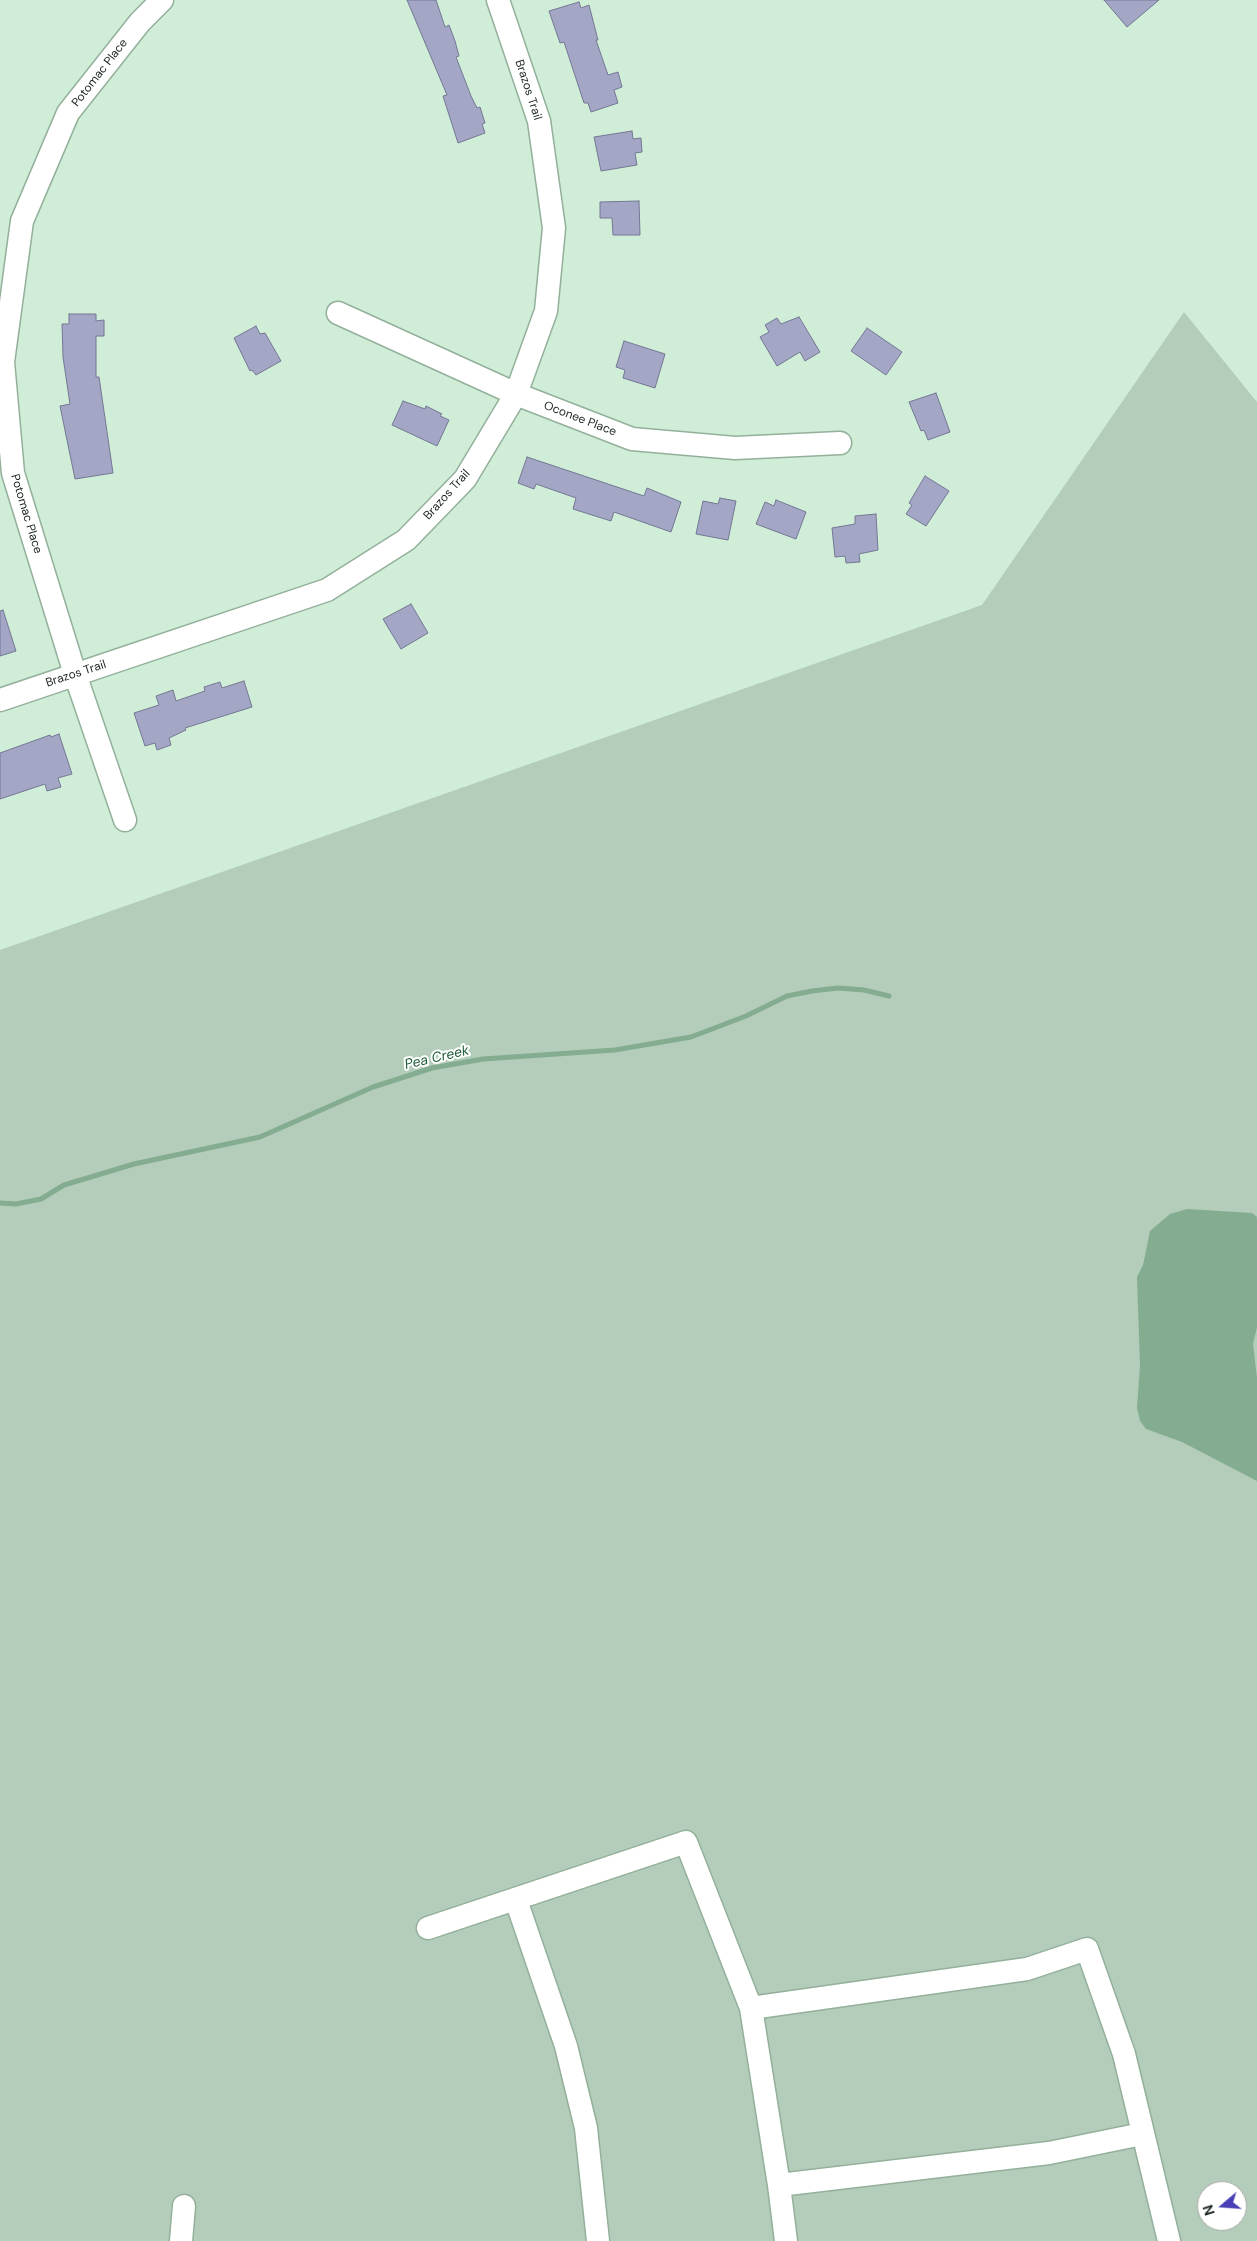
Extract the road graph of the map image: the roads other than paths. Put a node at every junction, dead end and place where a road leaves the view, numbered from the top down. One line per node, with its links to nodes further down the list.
1 (162, 0): 6 (street, Potomac Place)
2 (498, 0): 4 (street, Brazos Trail)
3 (338, 313): 4 (street, Oconee Place)
4 (516, 394): 5 (street, Oconee Place); 6 (street, Brazos Trail)
5 (840, 443)
6 (75, 674): 7 (street, Brazos Trail); 8 (street, Potomac Place)
7 (0, 700)
8 (125, 820)
9 (516, 1900): 10 (street); 11 (street); 16 (street)
10 (428, 1928)
11 (750, 2008): 12 (street); 13 (street)
12 (1142, 2134): 13 (street); 18 (street)
13 (779, 2185): 17 (street)
14 (184, 2206): 15 (street)
15 (181, 2241)
16 (598, 2241)
17 (786, 2241)
18 (1169, 2241)

